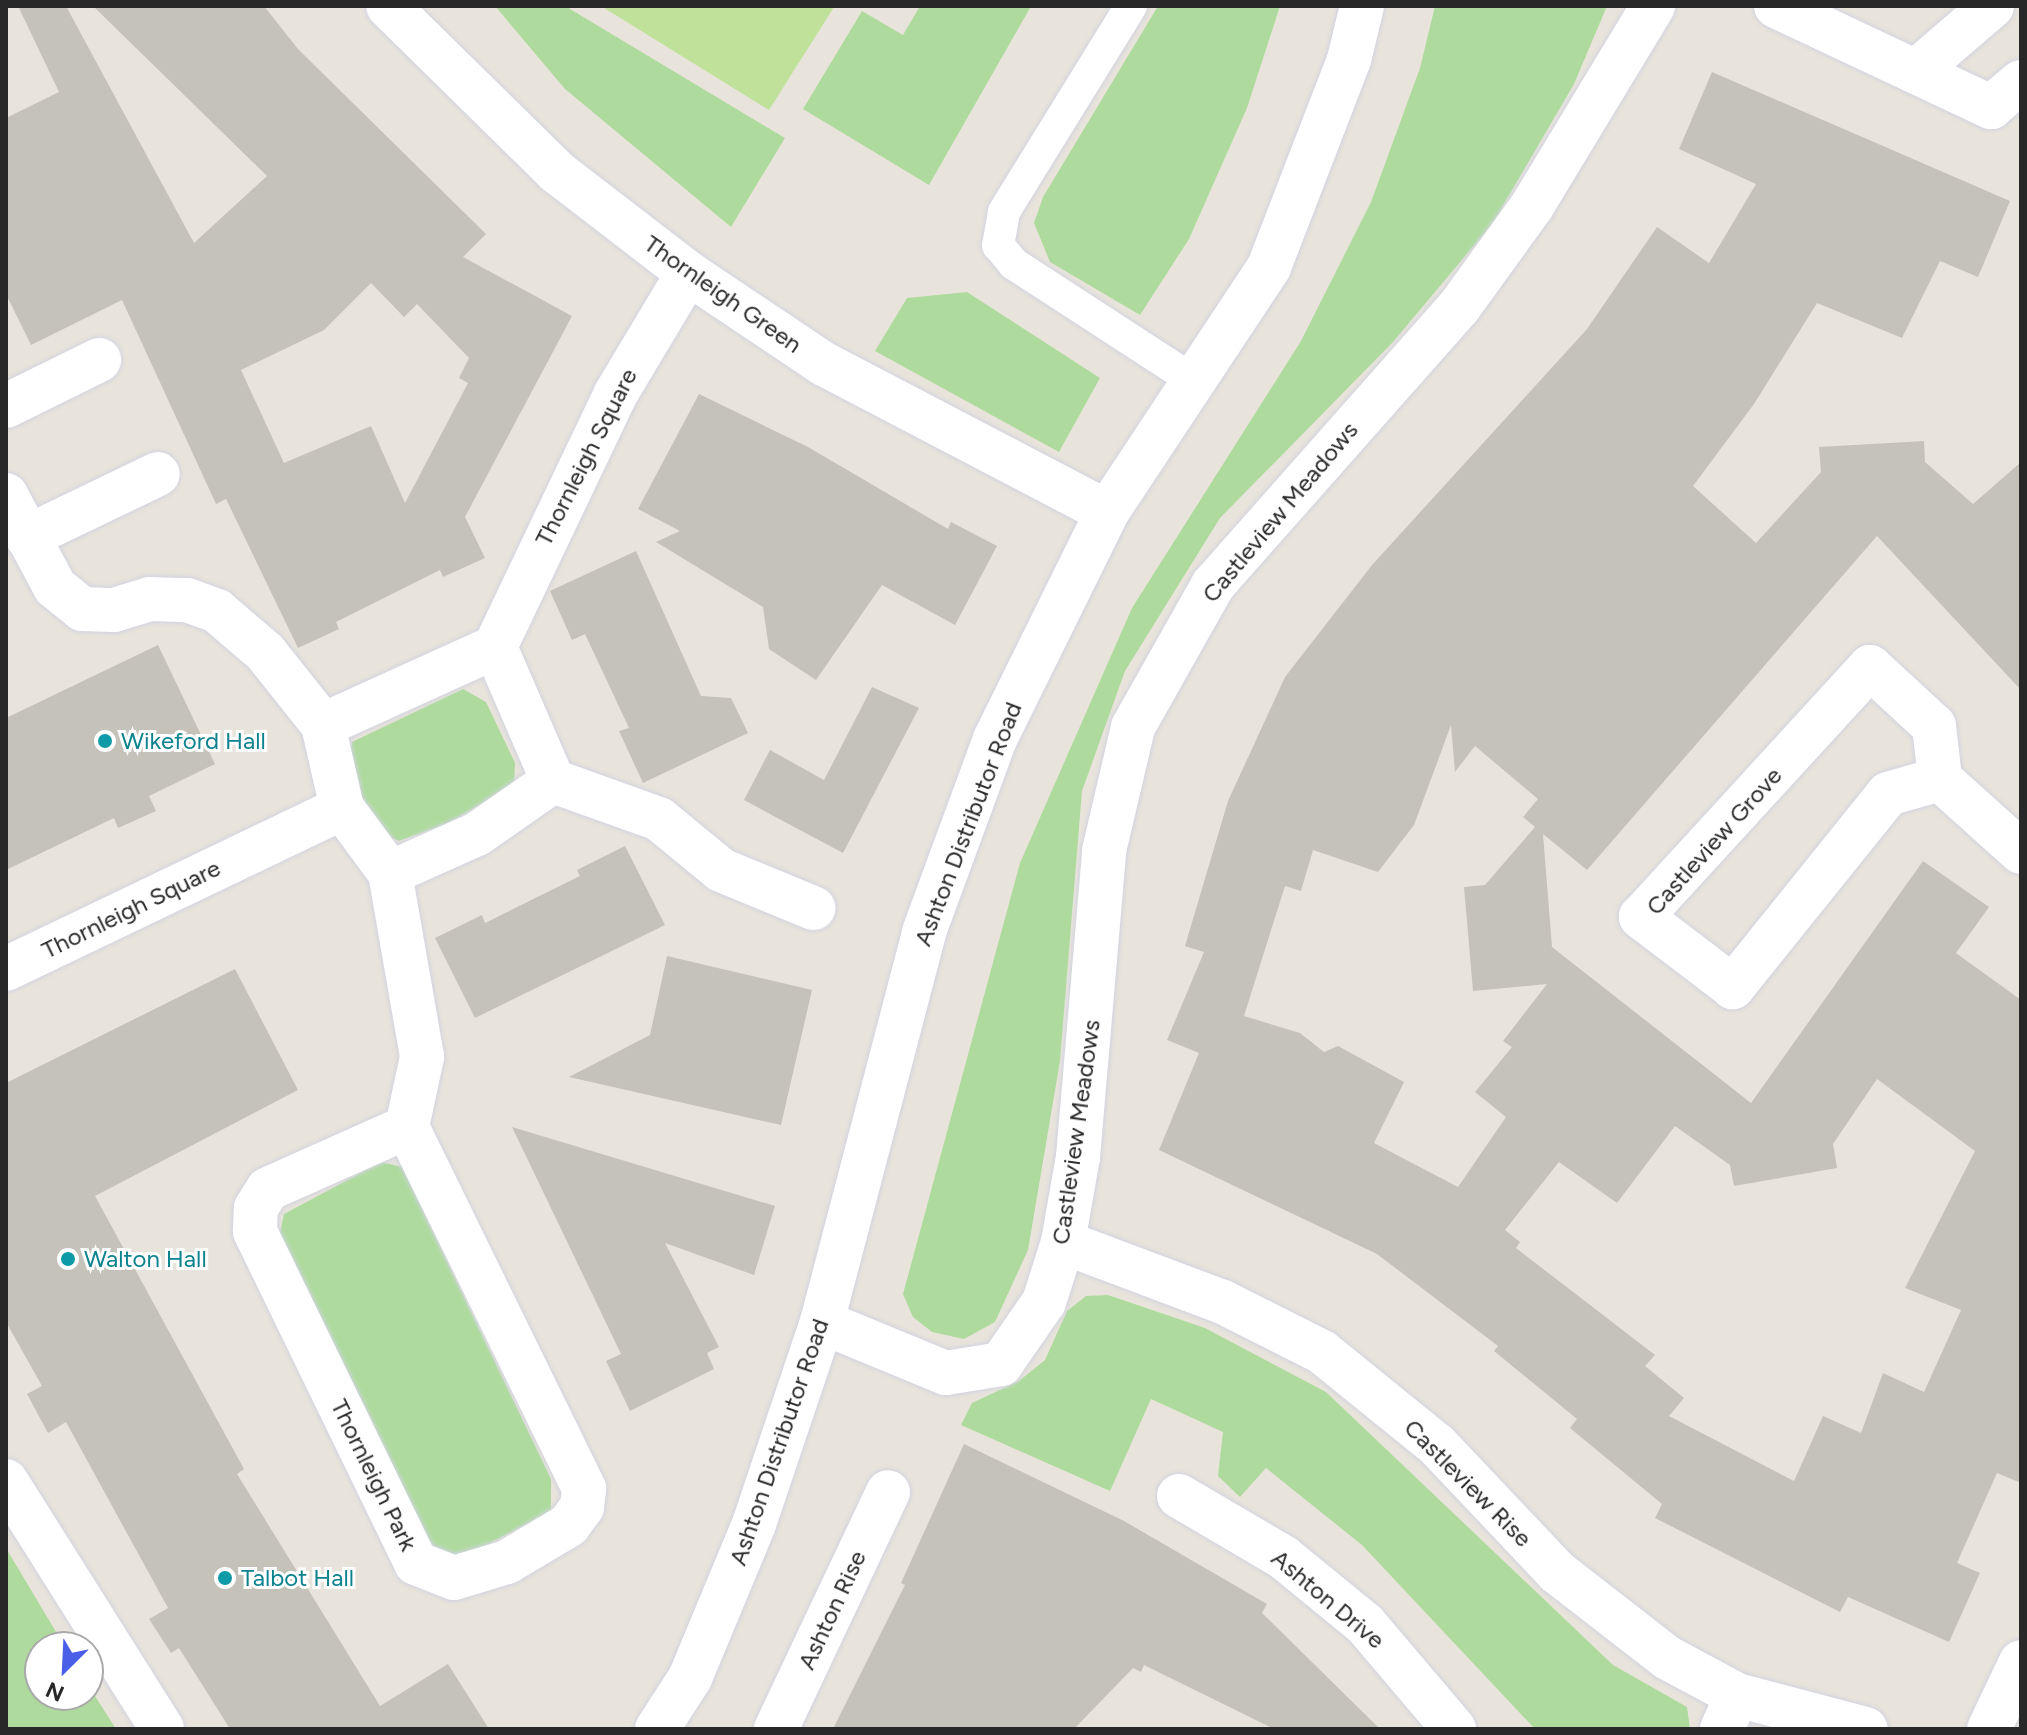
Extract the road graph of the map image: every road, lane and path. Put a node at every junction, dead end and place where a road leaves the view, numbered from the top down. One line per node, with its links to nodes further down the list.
1 (388, 6): 9 (street, Thornleigh Green)
2 (1131, 6): 11 (lane)
3 (1362, 6): 11 (street, Ashton Distributor Road)
4 (1653, 6): 27 (street, Castleview Meadows)
5 (1776, 6): 7 (street)
6 (1992, 6): 7 (street)
7 (1920, 68): 8 (street)
8 (2021, 82)
9 (688, 273): 15 (street, Thornleigh Green); 17 (street, Thornleigh Square)
10 (99, 360): 12 (street)
11 (1194, 381): 15 (street, Ashton Distributor Road)
12 (6, 406)
13 (158, 474): 16 (street)
14 (6, 495): 16 (street)
15 (1107, 512): 28 (street, Ashton Distributor Road)
16 (27, 537): 18 (street)
17 (495, 647): 18 (street); 20 (street)
18 (323, 725): 21 (street)
19 (1940, 779): 19 (street, Castleview Grove); 22 (street)
20 (553, 781): 23 (street); 24 (street)
21 (342, 808): 23 (street); 25 (street, Thornleigh Square)
22 (2021, 852)
23 (390, 873): 26 (street)
24 (813, 908)
25 (6, 969)
26 (407, 1127): 26 (street, Thornleigh Park)
27 (1063, 1242): 28 (street, Castleview Meadows); 33 (street, Castleview Rise)
28 (822, 1322): 35 (street, Ashton Distributor Road)
29 (6, 1481): 34 (street)
30 (888, 1492): 36 (street, Ashton Rise)
31 (1179, 1496): 37 (street, Ashton Drive)
32 (2021, 1662): 39 (street)
33 (1730, 1712): 38 (street, Castleview Rise)
34 (162, 1729)
35 (657, 1729)
36 (776, 1729)
37 (1454, 1729)
38 (1866, 1729)
39 (1989, 1729)

